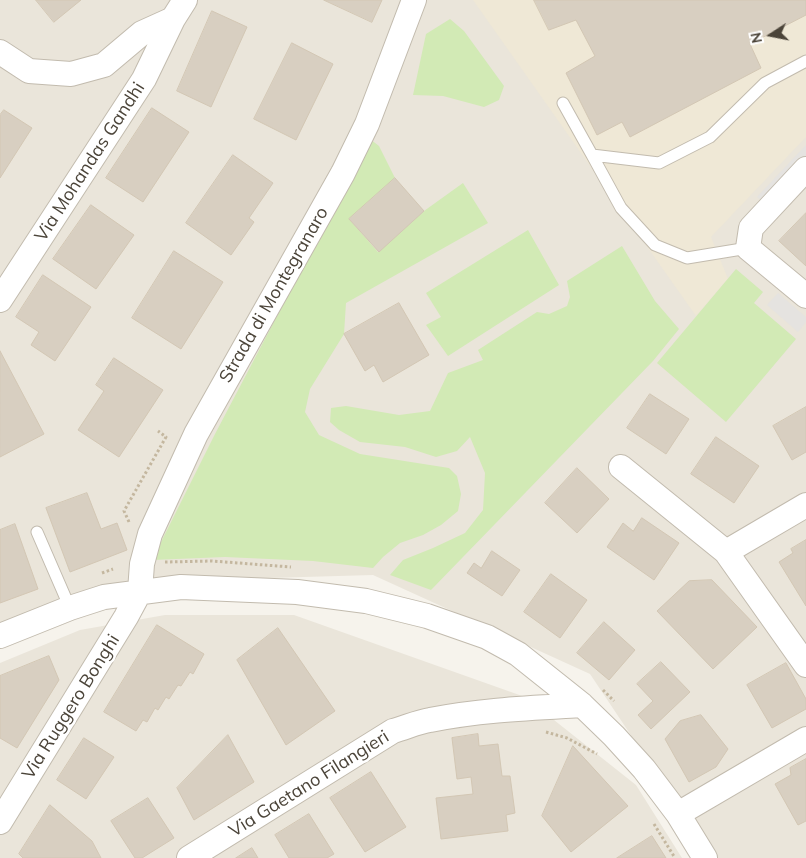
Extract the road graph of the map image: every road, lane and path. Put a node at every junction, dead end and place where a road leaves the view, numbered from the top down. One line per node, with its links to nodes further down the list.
1 (414, 0): 17 (street, Strada di Montegranaro)
2 (179, 10): 3 (street); 10 (street, Via Mohandas Gandhi)
3 (0, 52)
4 (806, 61): 6 (lane)
5 (563, 103): 6 (lane)
6 (592, 155): 8 (lane)
7 (806, 169): 8 (street)
8 (748, 248): 9 (street)
9 (806, 296)
10 (0, 300)
11 (158, 431): 14 (path)
12 (621, 466): 16 (street)
13 (806, 505): 16 (street)
14 (132, 528)
15 (37, 532): 18 (lane)
16 (726, 552): 20 (street)
17 (140, 591): 18 (street); 21 (street); 27 (street, Via Ruggero Bonghi)
18 (70, 608): 19 (street)
19 (0, 636)
20 (806, 665)
21 (582, 705): 25 (street); 28 (street, Via Gaetano Filangieri)
22 (537, 730): 24 (path)
23 (806, 739): 25 (street)
24 (599, 754)
25 (678, 814): 30 (street)
26 (652, 820): 29 (path)
27 (0, 822)
28 (188, 858)
29 (675, 858)
30 (705, 858)

